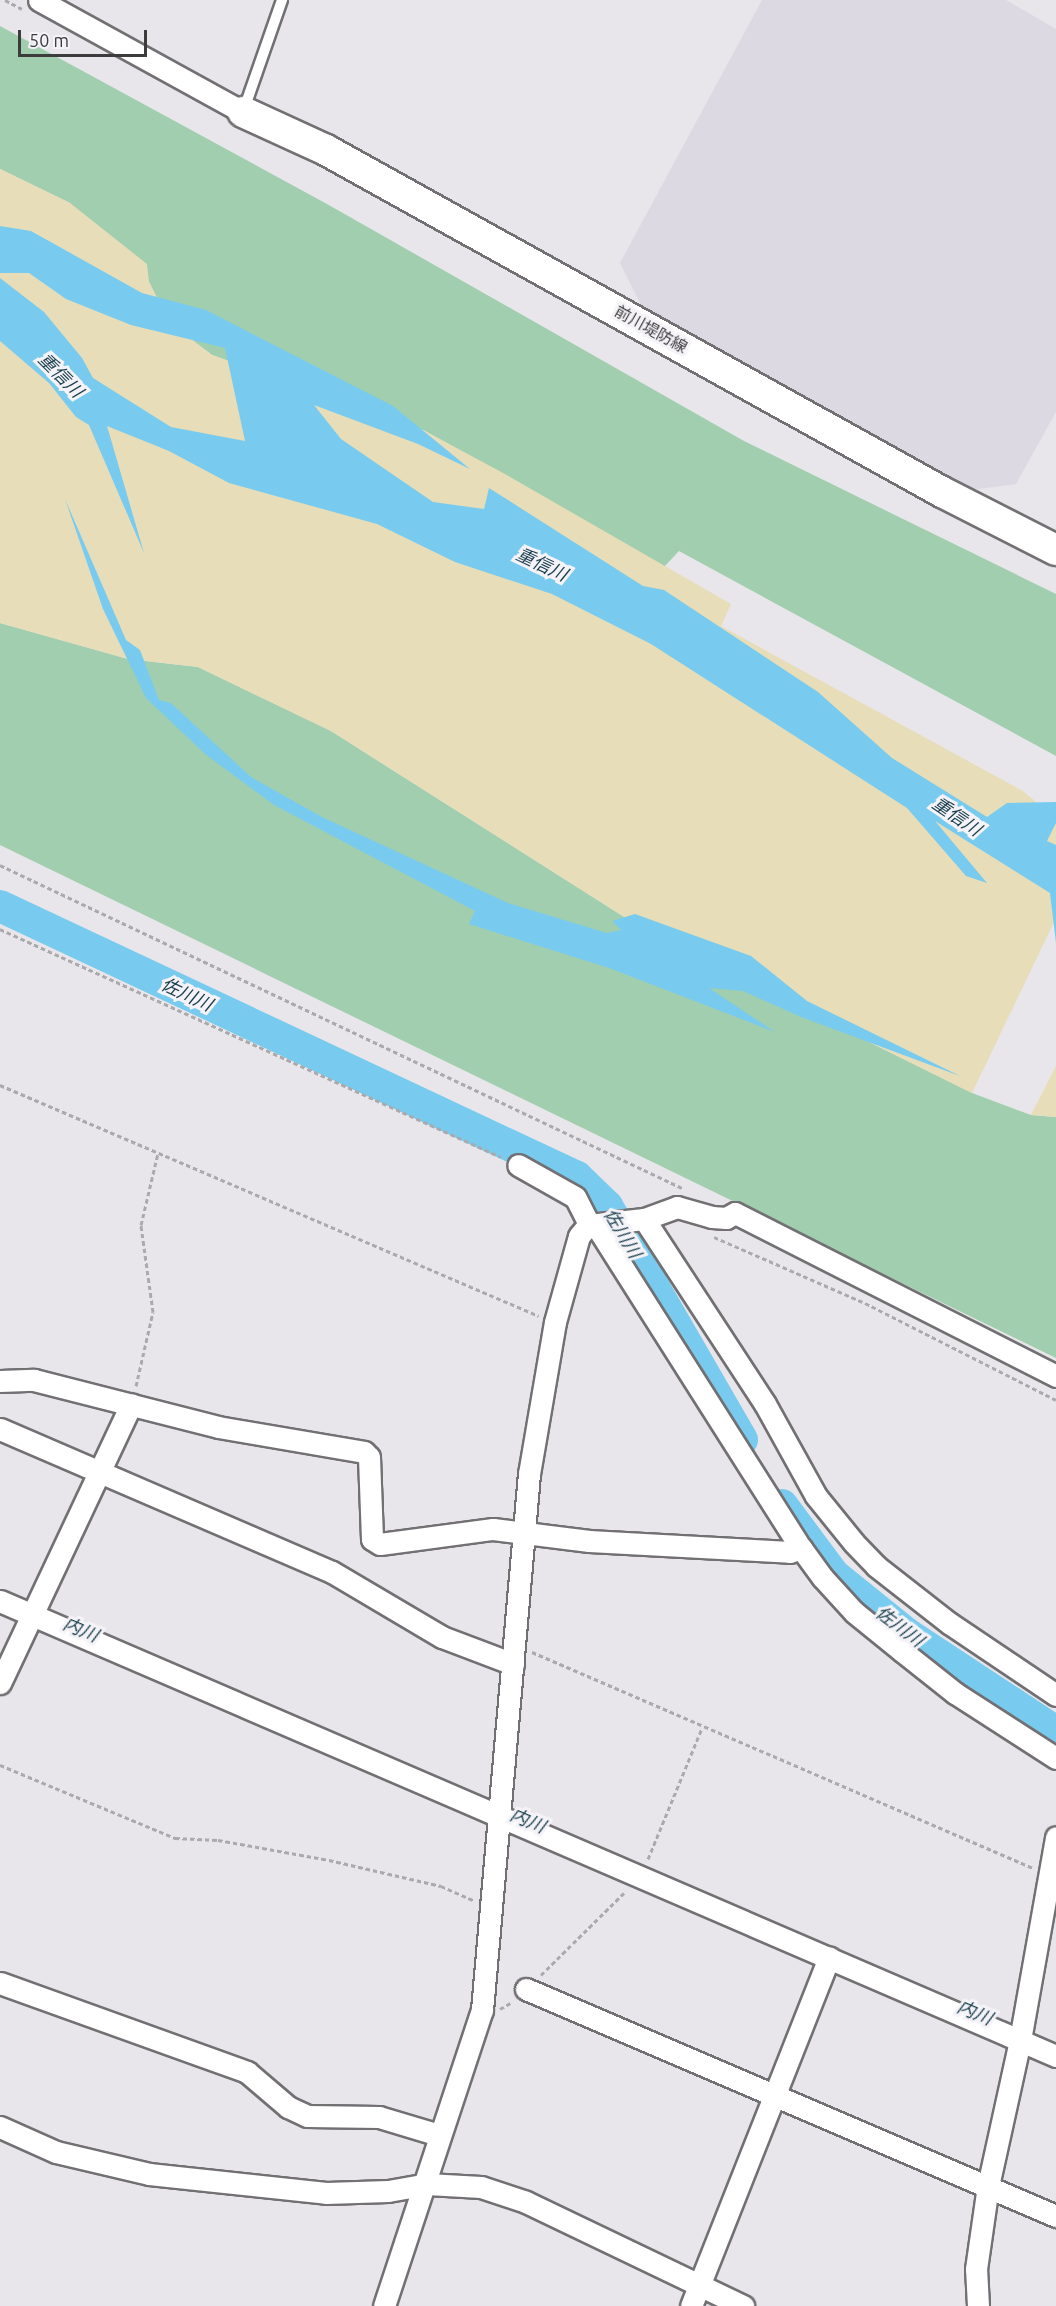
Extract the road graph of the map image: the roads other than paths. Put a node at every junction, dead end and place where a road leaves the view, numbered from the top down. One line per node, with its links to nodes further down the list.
1 (39, 0): 3 (street)
2 (282, 0): 3 (lane)
3 (243, 112): 4 (street, 前川堤防線)
4 (1056, 550)
5 (518, 1165): 7 (street)
6 (640, 1221): 7 (street); 8 (street); 19 (street)
7 (597, 1226): 13 (street); 14 (street)
8 (1056, 1376)
9 (0, 1381): 10 (street)
10 (131, 1404): 12 (street); 13 (street)
11 (0, 1429): 12 (street)
12 (101, 1470): 16 (street); 17 (street)
13 (522, 1533): 14 (street); 17 (street)
14 (801, 1548): 20 (street)
15 (0, 1601): 16 (street)
16 (32, 1615): 18 (street); 21 (street)
17 (513, 1654): 21 (street)
18 (0, 1683)
19 (1056, 1695)
20 (1056, 1758)
21 (498, 1816): 23 (street); 30 (street)
22 (1056, 1837): 26 (street)
23 (829, 1958): 26 (street); 28 (street)
24 (0, 1983): 30 (street)
25 (526, 1989): 28 (street)
26 (1020, 2040): 27 (street); 32 (street)
27 (1056, 2056)
28 (774, 2094): 32 (street); 34 (street)
29 (0, 2127): 31 (street)
30 (439, 2135): 31 (street)
31 (427, 2184): 34 (street); 35 (street)
32 (988, 2186): 33 (street); 38 (street)
33 (1056, 2216)
34 (699, 2283): 36 (street); 37 (street)
35 (384, 2306)
36 (691, 2306)
37 (743, 2306)
38 (978, 2306)

